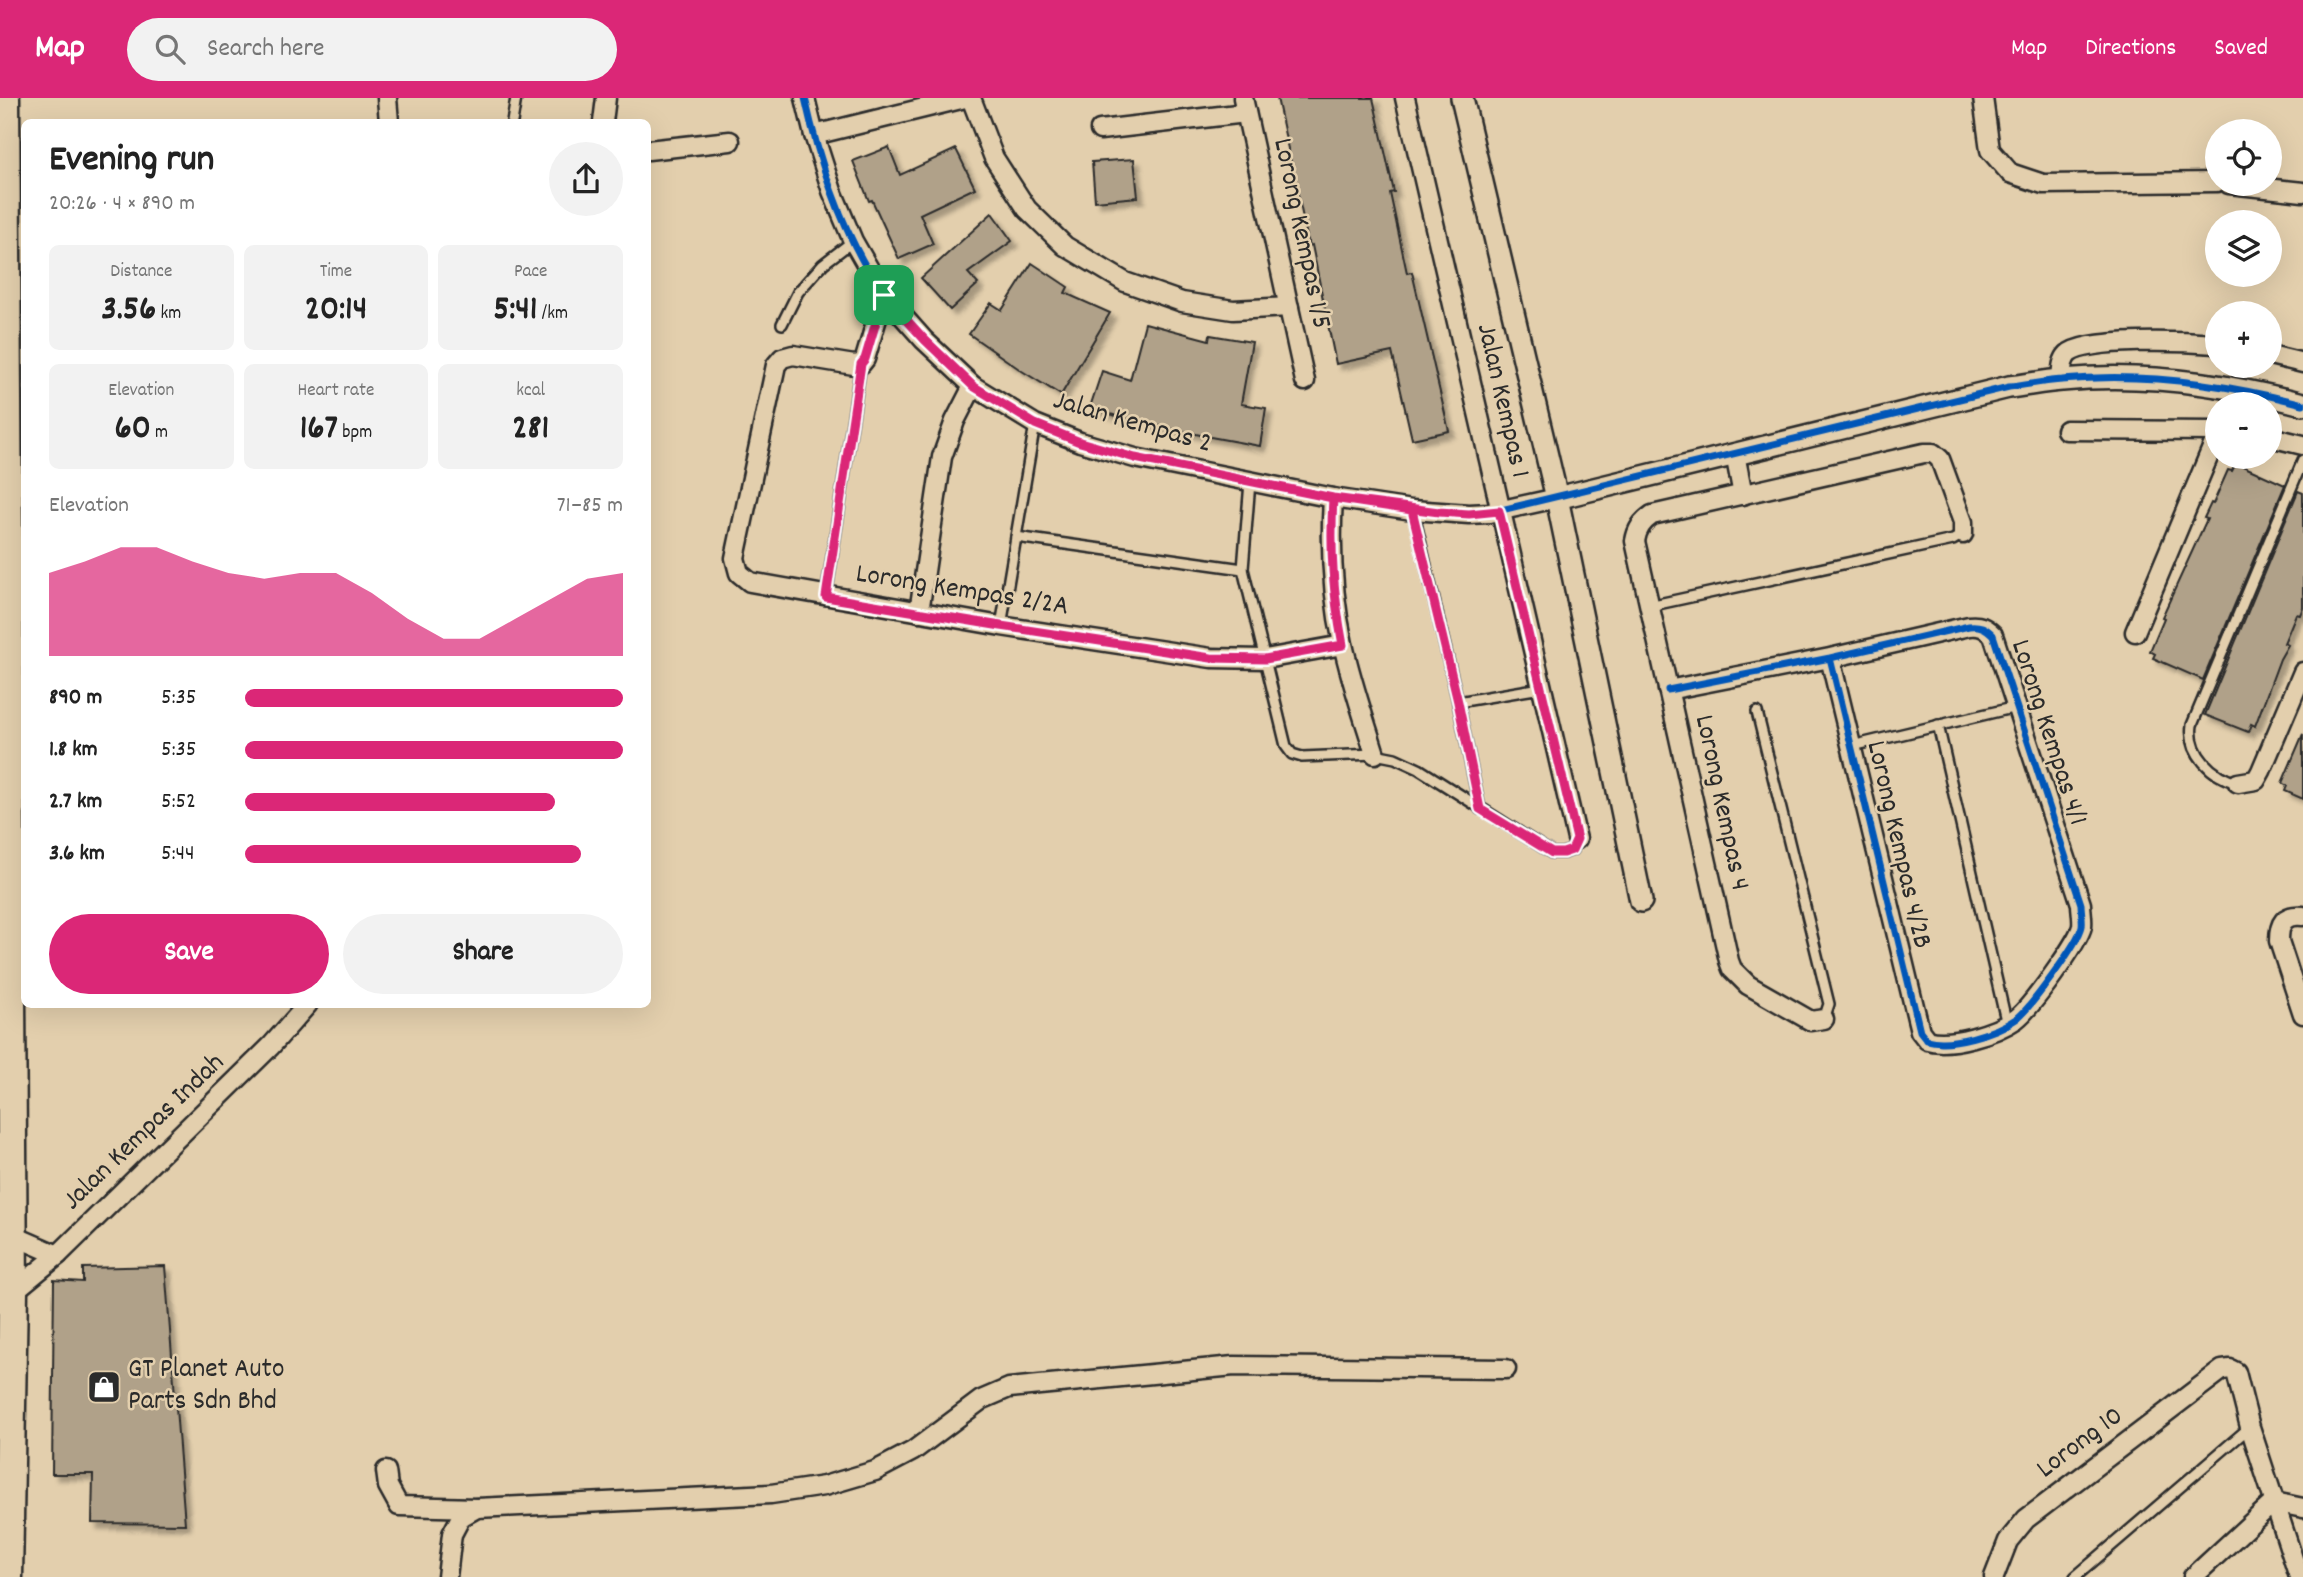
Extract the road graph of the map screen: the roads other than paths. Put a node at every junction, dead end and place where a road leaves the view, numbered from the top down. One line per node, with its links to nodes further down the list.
1 (5, 98): 78 (highway)
2 (387, 98): 12 (street)
3 (516, 98): 13 (lane)
4 (606, 98): 14 (street)
5 (805, 98): 16 (street, Jalan Kempas 2)
6 (965, 98): 16 (street)
7 (971, 98): 24 (street)
8 (1405, 98): 47 (street, Jalan Kempas 1)
9 (1462, 98): 45 (street)
10 (1983, 98): 19 (street)
11 (1244, 105): 15 (street); 24 (street, Lorong Kempas 1/5)
12 (389, 119)
13 (512, 119)
14 (603, 119)
15 (1100, 130)
16 (814, 135): 22 (street, Jalan Kempas 2)
17 (730, 141): 18 (street)
18 (651, 150)
19 (2205, 182)
20 (2282, 190): 21 (street)
21 (2303, 192)
22 (853, 242): 23 (street, Jalan Kempas 2); 25 (lane)
23 (884, 295): 29 (street); 32 (street, Jalan Kempas 2)
24 (1289, 307): 31 (street, Lorong Kempas 1/5)
25 (782, 324)
26 (2205, 343): 30 (street)
27 (2282, 358): 28 (street)
28 (2303, 363)
29 (861, 364): 51 (lane); 51 (street, Lorong Kempas 2/2A)
30 (2061, 380): 33 (street); 39 (street)
31 (1305, 381)
32 (973, 386): 34 (street, Jalan Kempas 2); 53 (street)
33 (2303, 404)
34 (1035, 424): 42 (street, Jalan Kempas 2); 49 (lane)
35 (2066, 430): 36 (street)
36 (2205, 434)
37 (2282, 441): 38 (street)
38 (2303, 445)
39 (1735, 454): 43 (street); 45 (street)
40 (2303, 460): 68 (lane)
41 (2205, 463): 55 (street)
42 (1250, 482): 44 (street, Jalan Kempas 2); 50 (lane)
43 (1743, 495): 48 (street, Lorong Kempas 4); 52 (street, Lorong Kempas 4)
44 (1333, 498): 46 (street, Jalan Kempas 2); 56 (street)
45 (1556, 498): 47 (street, Jalan Kempas 2); 71 (street)
46 (1412, 510): 47 (street, Jalan Kempas 2); 62 (lane)
47 (1499, 511): 60 (street, Jalan Kempas 1)
48 (1963, 534): 52 (lane)
49 (1016, 537): 50 (lane); 54 (lane)
50 (1243, 569): 58 (lane)
51 (826, 597): 53 (street, Lorong Kempas 2/2A)
52 (1649, 606): 61 (street, Lorong Kempas 4)
53 (919, 612): 54 (street, Lorong Kempas 2/2A)
54 (1001, 626): 58 (street, Lorong Kempas 2/2A)
55 (2135, 632)
56 (1343, 645): 58 (street, Lorong Kempas 2/2A); 67 (street)
57 (1830, 658): 61 (street, Lorong Kempas 4/1); 63 (street, Lorong Kempas 4/1); 66 (street, Lorong Kempas 4/2B)
58 (1265, 659): 67 (lane)
59 (2303, 672): 68 (street)
60 (1541, 688): 62 (lane); 70 (street, Jalan Kempas 1)
61 (1668, 690): 76 (street, Lorong Kempas 4)
62 (1458, 702): 69 (lane)
63 (2017, 708): 65 (lane); 77 (street, Lorong Kempas 4/1)
64 (1757, 712): 76 (lane)
65 (1938, 726): 66 (lane); 77 (lane)
66 (1852, 746): 77 (street, Lorong Kempas 4/2B)
67 (1375, 754): 69 (lane)
68 (2238, 783)
69 (1480, 809): 70 (lane)
70 (1577, 839)
71 (1641, 901)
72 (2303, 916): 73 (street)
73 (2299, 991): 75 (street)
74 (304, 1008): 79 (street, Jalan Kempas Indah)
75 (2303, 1014)
76 (1825, 1019)
77 (2007, 1024)
78 (12, 1235): 79 (street); 80 (highway)
79 (58, 1255): 80 (street, Jalan Kempas Indah)
80 (13, 1292): 87 (highway)
81 (1506, 1369): 85 (street)
82 (2250, 1427): 84 (street); 89 (street, Lorong 10); 90 (lane)
83 (386, 1471): 85 (street)
84 (2274, 1502): 86 (street); 91 (street); 92 (street)
85 (477, 1508): 88 (street)
86 (2303, 1508)
87 (8, 1577)
88 (447, 1577)
89 (1994, 1577)
90 (2075, 1577)
91 (2193, 1577)
92 (2299, 1577)

